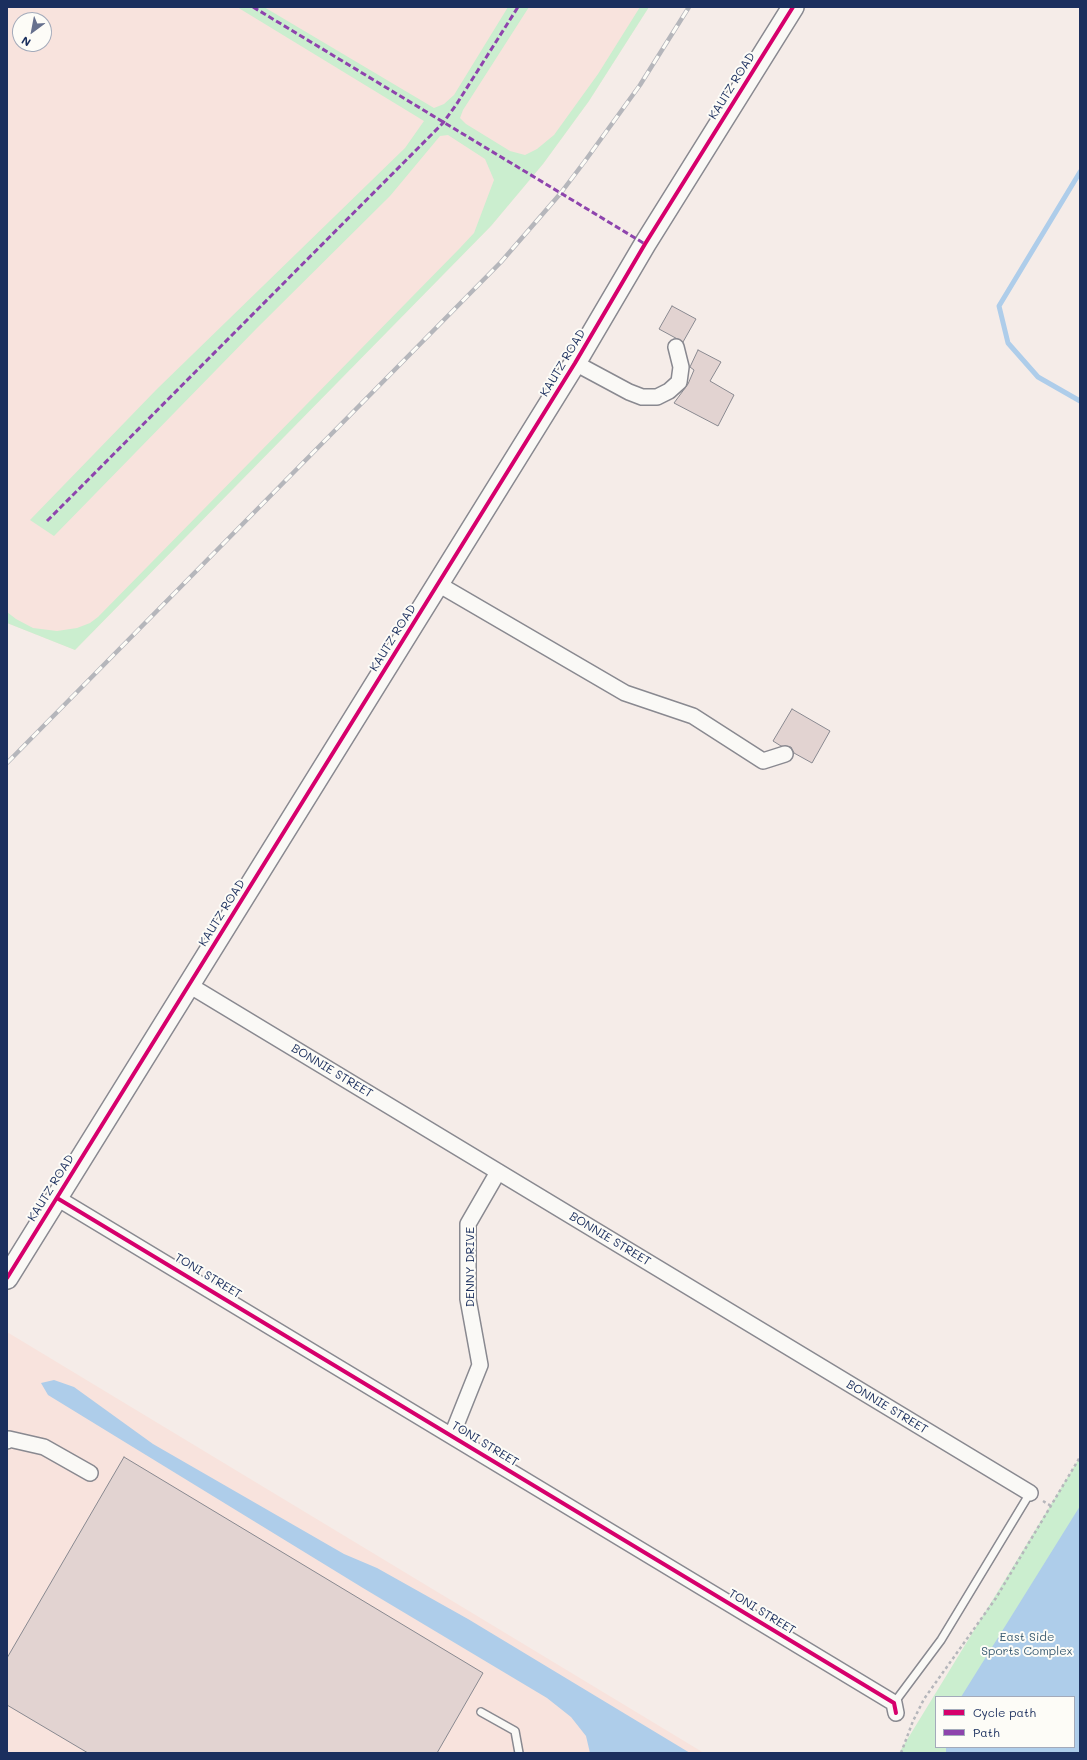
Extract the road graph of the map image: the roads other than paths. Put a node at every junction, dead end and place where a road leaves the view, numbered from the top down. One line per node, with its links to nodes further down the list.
1 (793, 7): 3 (street, KAUTZ ROAD)
2 (676, 347): 3 (street)
3 (575, 363): 4 (street, KAUTZ ROAD)
4 (438, 584): 5 (street); 6 (street, KAUTZ ROAD)
5 (785, 754)
6 (189, 984): 7 (street, BONNIE STREET); 8 (street, KAUTZ ROAD)
7 (498, 1172): 10 (street, DENNY DRIVE); 13 (street, BONNIE STREET)
8 (57, 1198): 9 (street, KAUTZ ROAD); 10 (street, TONI STREET)
9 (7, 1278)
10 (452, 1435): 14 (street, TONI STREET)
11 (7, 1441): 12 (street)
12 (90, 1473)
13 (1030, 1493): 14 (lane)
14 (895, 1708)
15 (481, 1712): 16 (lane)
16 (519, 1753)

